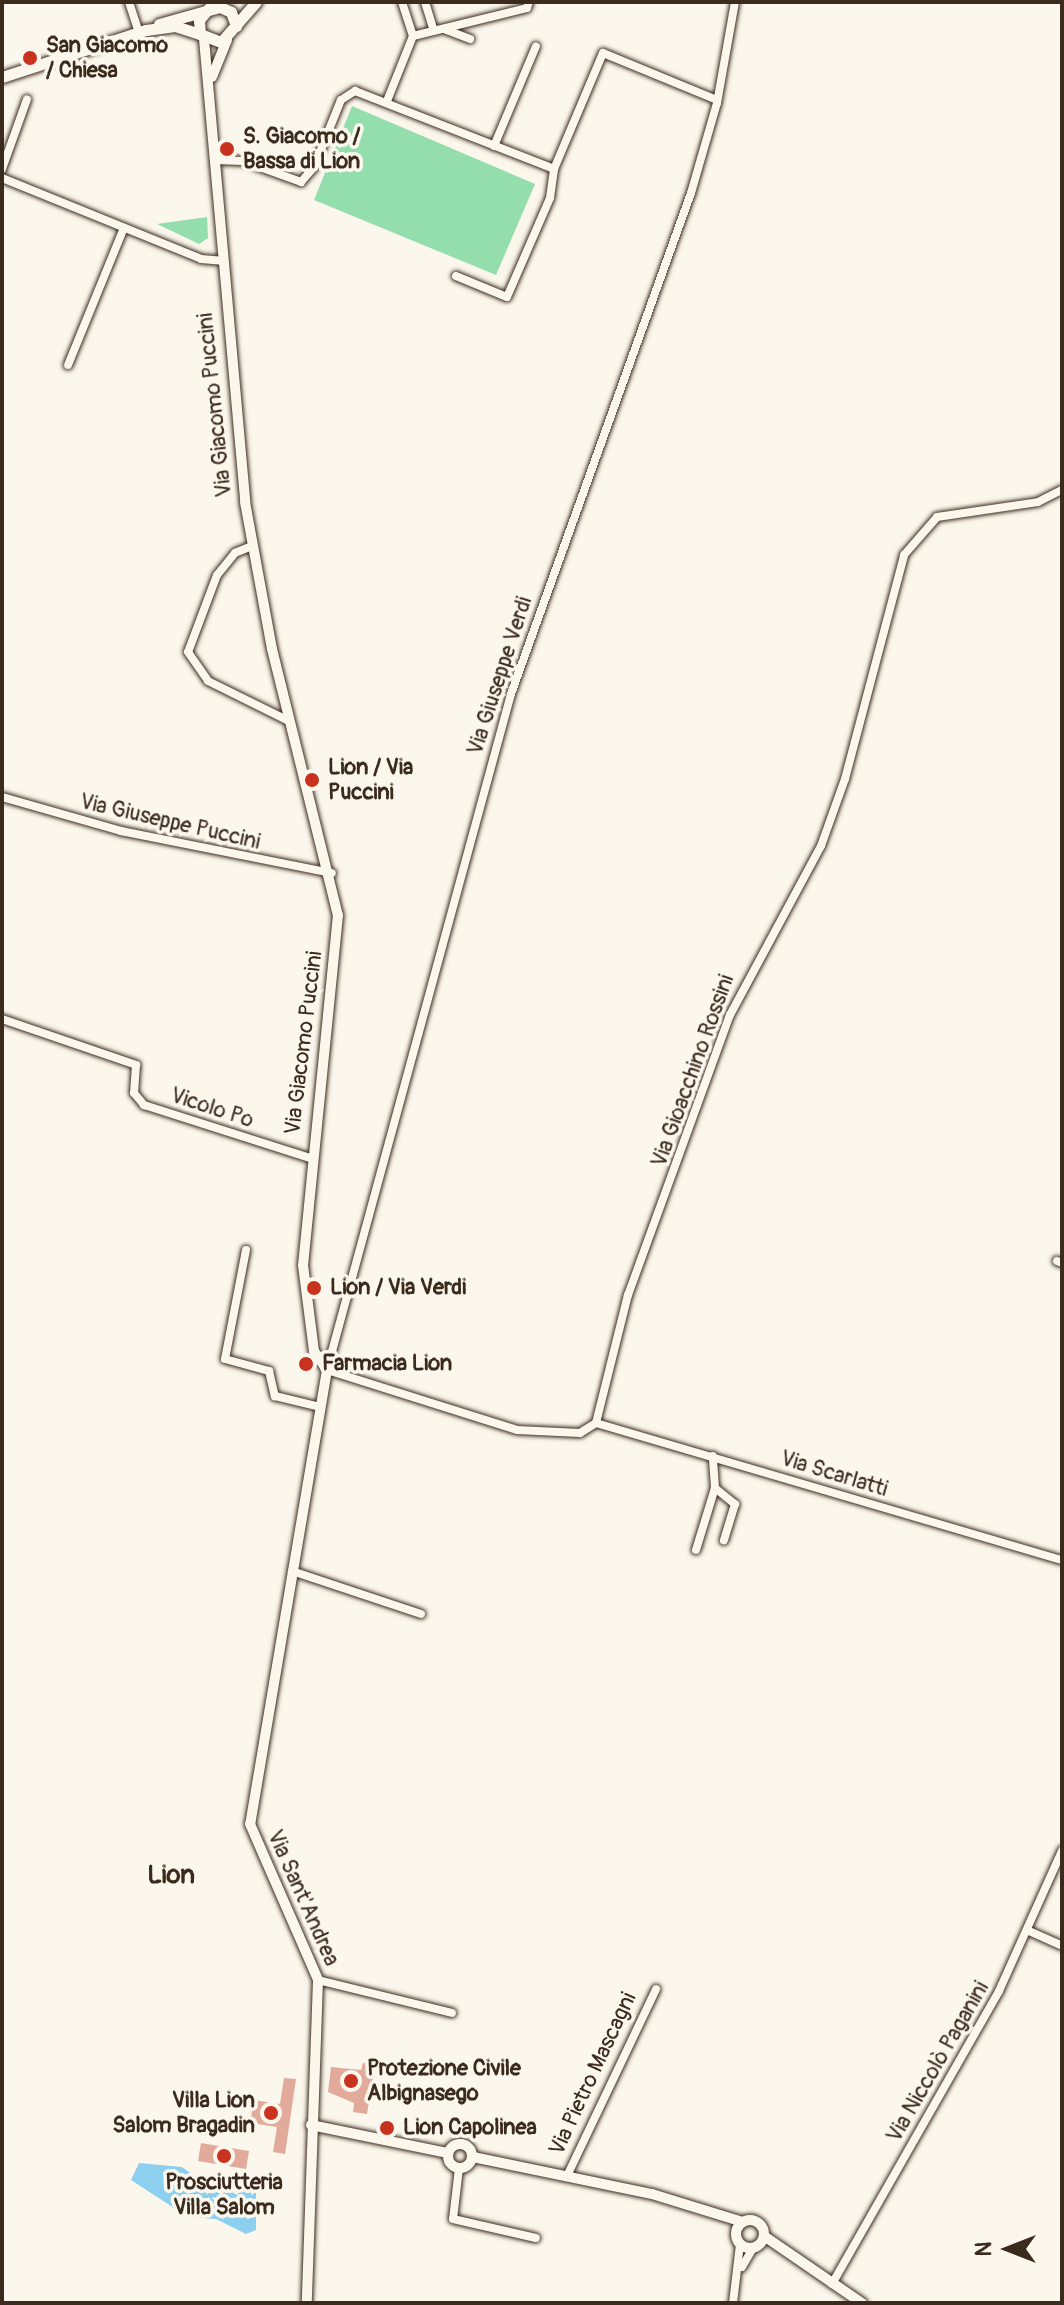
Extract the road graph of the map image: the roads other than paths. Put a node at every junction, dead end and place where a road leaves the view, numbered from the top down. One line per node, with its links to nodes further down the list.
1 (129, 2): 10 (street)
2 (256, 2): 8 (main road)
3 (402, 2): 11 (street)
4 (425, 2): 9 (street)
5 (735, 2): 19 (street, Via Giuseppe Verdi)
6 (528, 5): 9 (street)
7 (219, 6): 8 (main road); 10 (main road); 12 (main road)
8 (236, 26): 14 (main road)
9 (438, 30): 11 (street); 13 (street)
10 (142, 31): 12 (main road); 16 (main road)
11 (413, 36): 20 (street)
12 (202, 37): 14 (main road); 17 (street, Via Giacomo Puccini)
13 (470, 39)
14 (227, 40): 17 (street, Via Giacomo Puccini)
15 (536, 46): 21 (street)
16 (2, 77)
17 (212, 77): 22 (street, Via Giacomo Puccini)
18 (27, 99): 23 (street)
19 (717, 100): 24 (street); 38 (street, Via Giuseppe Verdi)
20 (387, 101): 21 (street); 22 (street)
21 (494, 146): 24 (street)
22 (215, 160): 27 (street, Via Giacomo Puccini)
23 (2, 169)
24 (554, 169): 28 (street)
25 (2, 178): 26 (street)
26 (124, 228): 27 (street); 29 (street)
27 (222, 261): 31 (street, Via Giacomo Puccini)
28 (456, 276)
29 (68, 365)
30 (1062, 490): 40 (street, Via Gioacchino Rossini)
31 (252, 546): 32 (street, Via Giacomo Puccini); 32 (street)
32 (289, 721): 34 (street, Via Giacomo Puccini)
33 (2, 797): 34 (street, Via Giuseppe Puccini)
34 (332, 873): 36 (street, Via Giacomo Puccini)
35 (2, 1019): 36 (street, Vicolo Po)
36 (310, 1158): 38 (street, Via Giacomo Puccini)
37 (246, 1250): 39 (street)
38 (327, 1370): 39 (street, Via Sant'Andrea); 40 (street)
39 (320, 1407): 46 (street, Via Sant'Andrea)
40 (596, 1423): 41 (street, Via Scarlatti)
41 (713, 1456): 42 (street); 45 (street, Via Scarlatti)
42 (715, 1488): 43 (street); 44 (street)
43 (724, 1540)
44 (696, 1550)
45 (1062, 1560)
46 (292, 1571): 47 (street); 51 (street, Via Sant'Andrea)
47 (421, 1614)
48 (1062, 1851): 49 (street, Via Niccolò Paganini)
49 (1029, 1931): 50 (street); 67 (street, Via Niccolò Paganini)
50 (1062, 1946)
51 (318, 1980): 53 (street); 54 (street, Via Sant'Andrea)
52 (656, 1989): 58 (street, Via Pietro Mascagni)
53 (452, 2013)
54 (311, 2125): 55 (street); 68 (street, Via Sant'Andrea)
55 (448, 2153): 56 (street, Via Pietro Mascagni); 57 (street)
56 (473, 2157): 57 (street); 58 (street, Via Pietro Mascagni)
57 (459, 2168): 62 (street)
58 (567, 2176): 59 (street, Via Pietro Mascagni)
59 (724, 2219): 60 (street, Via Pietro Mascagni); 63 (street)
60 (743, 2222): 61 (street); 63 (street)
61 (764, 2236): 64 (street); 65 (street)
62 (536, 2238)
63 (738, 2240): 64 (street); 66 (street)
64 (755, 2247): 65 (street); 66 (street)
65 (777, 2250): 67 (street)
66 (741, 2268): 69 (street)
67 (832, 2284): 70 (street)
68 (307, 2303)
69 (733, 2303)
70 (862, 2303)

